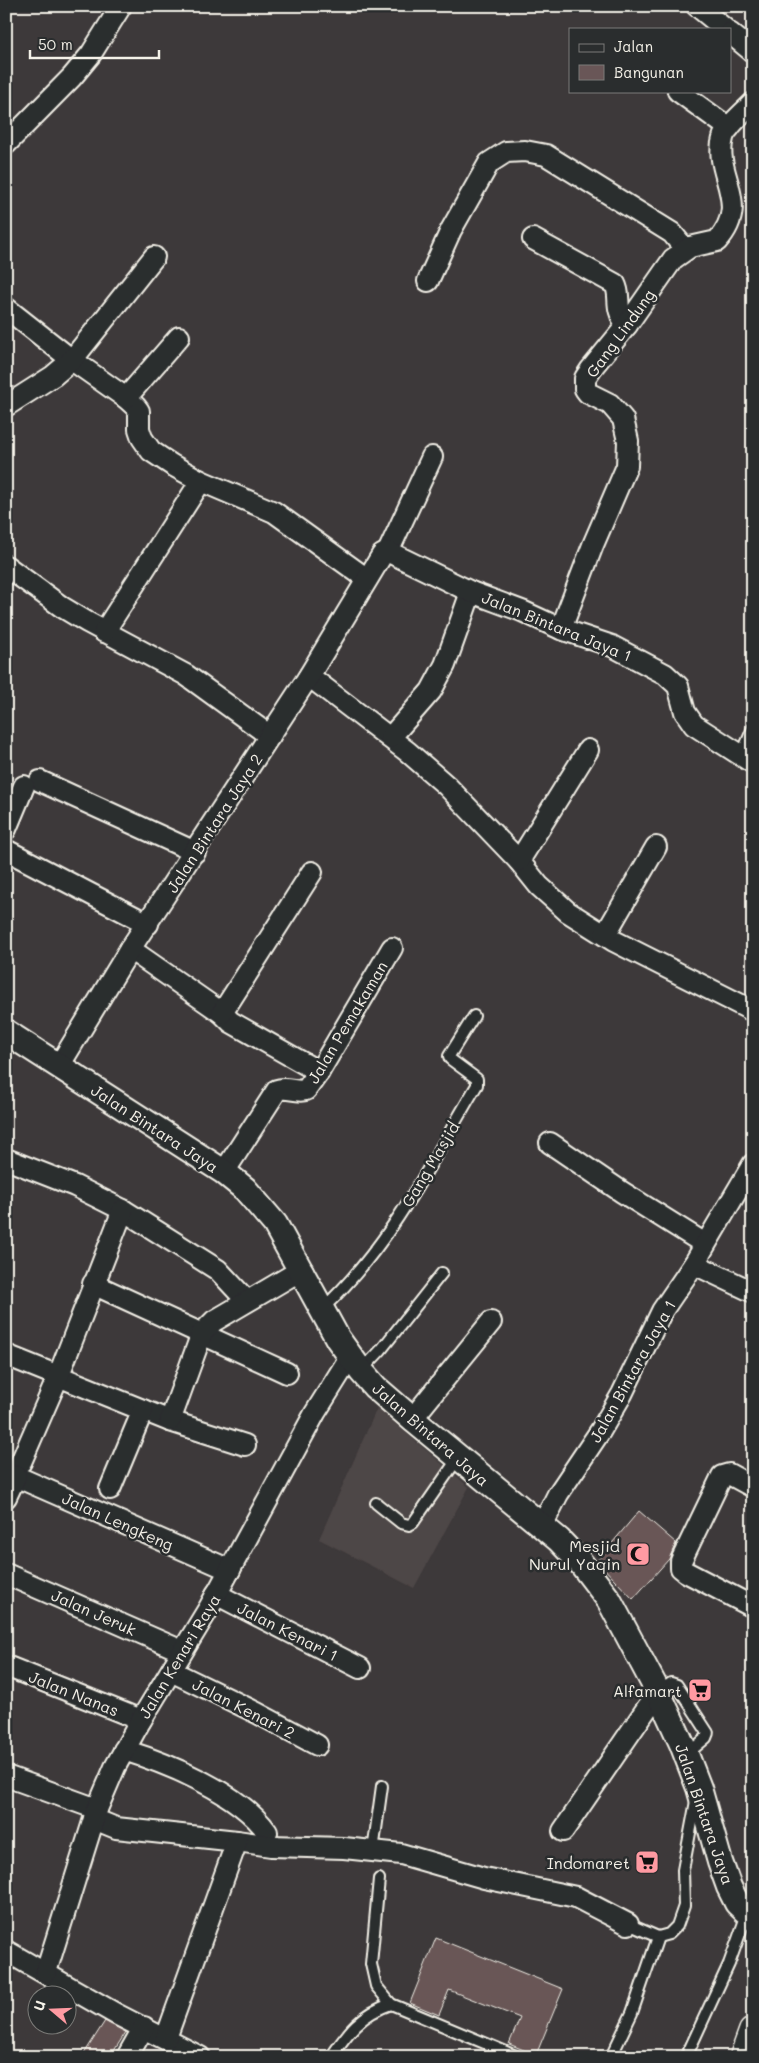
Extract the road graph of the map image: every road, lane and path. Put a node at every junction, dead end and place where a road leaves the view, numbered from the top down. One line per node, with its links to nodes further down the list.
1 (121, 6): 9 (street)
2 (699, 7): 3 (street)
3 (723, 28)
4 (732, 36): 5 (street)
5 (753, 52)
6 (679, 92): 8 (street)
7 (753, 103): 8 (street)
8 (730, 128): 11 (street)
9 (6, 144)
10 (533, 239): 15 (street)
11 (685, 249): 13 (street); 15 (street, Gang Lindung)
12 (154, 257): 17 (street)
13 (428, 281)
14 (6, 308): 17 (street)
15 (627, 325): 26 (street, Gang Lindung)
16 (179, 337): 18 (street)
17 (72, 360): 18 (street); 19 (street)
18 (126, 398): 21 (street)
19 (6, 406)
20 (432, 457): 22 (street)
21 (201, 480): 24 (street); 27 (street)
22 (388, 552): 24 (street); 25 (street, Jalan Bintara Jaya 1)
23 (6, 566): 27 (street)
24 (367, 579): 28 (street, Jalan Bintara Jaya 2)
25 (472, 592): 26 (street, Jalan Bintara Jaya 1); 31 (street)
26 (561, 629): 33 (street, Jalan Bintara Jaya 1)
27 (104, 632): 30 (street)
28 (309, 676): 30 (street, Jalan Bintara Jaya 2); 31 (street)
29 (753, 728): 33 (lane)
30 (270, 736): 37 (street, Jalan Bintara Jaya 2)
31 (390, 738): 38 (street)
32 (588, 750): 38 (street)
33 (747, 760)
34 (6, 829): 37 (street)
35 (656, 848): 41 (street)
36 (6, 850): 40 (street)
37 (195, 852): 40 (street, Jalan Bintara Jaya 2)
38 (519, 861): 41 (street)
39 (312, 872): 45 (street)
40 (148, 924): 43 (street, Jalan Bintara Jaya 2)
41 (605, 935): 44 (street)
42 (392, 948): 49 (street, Jalan Pemakaman)
43 (130, 950): 45 (street); 48 (street, Jalan Bintara Jaya 2)
44 (753, 1011)
45 (222, 1013): 49 (street)
46 (474, 1016): 62 (lane, Gang Masjid)
47 (6, 1032): 48 (street, Jalan Bintara Jaya)
48 (59, 1066): 53 (street, Jalan Bintara Jaya)
49 (319, 1072): 53 (street, Jalan Pemakaman)
50 (550, 1143): 55 (street)
51 (6, 1159): 54 (street)
52 (753, 1164): 55 (street, Jalan Bintara Jaya 1)
53 (224, 1172): 57 (street, Jalan Bintara Jaya)
54 (123, 1210): 59 (street); 61 (street)
55 (705, 1244): 56 (street, Jalan Bintara Jaya 1)
56 (694, 1264): 60 (street); 79 (street, Jalan Bintara Jaya 1)
57 (303, 1272): 61 (street); 62 (street, Jalan Bintara Jaya)
58 (442, 1273): 66 (lane)
59 (94, 1284): 64 (street); 68 (street)
60 (753, 1292)
61 (247, 1301): 64 (street)
62 (322, 1309): 66 (street, Jalan Bintara Jaya)
63 (491, 1322): 70 (street)
64 (202, 1333): 67 (street); 71 (street)
65 (6, 1355): 68 (street)
66 (355, 1364): 70 (street, Jalan Bintara Jaya); 80 (street, Jalan Kenari Raya)
67 (287, 1373)
68 (58, 1377): 69 (street); 74 (street)
69 (143, 1410): 71 (street); 76 (street)
70 (412, 1419): 73 (street, Jalan Bintara Jaya)
71 (170, 1421): 72 (street)
72 (245, 1445)
73 (458, 1458): 78 (lane); 79 (street, Jalan Bintara Jaya)
74 (14, 1470): 77 (street); 80 (street, Jalan Lengkeng)
75 (753, 1487): 83 (street)
76 (110, 1489)
77 (6, 1497)
78 (376, 1503)
79 (542, 1526): 88 (street, Jalan Bintara Jaya)
80 (230, 1570): 82 (street, Jalan Kenari Raya)
81 (6, 1574): 84 (street, Jalan Jeruk)
82 (216, 1594): 84 (street, Jalan Kenari Raya); 86 (street, Jalan Kenari 1)
83 (753, 1606)
84 (182, 1651): 87 (street, Jalan Kenari Raya)
85 (6, 1666): 89 (street, Jalan Nanas)
86 (360, 1668)
87 (171, 1671): 89 (street, Jalan Kenari Raya); 90 (street, Jalan Kenari 2)
88 (658, 1692): 94 (street, Jalan Bintara Jaya); 96 (street)
89 (141, 1720): 91 (street, Jalan Kenari Raya)
90 (317, 1745)
91 (124, 1750): 95 (street, Jalan Kenari Raya); 97 (street)
92 (6, 1776): 95 (street)
93 (382, 1786): 99 (lane)
94 (699, 1788): 101 (street, Jalan Bintara Jaya); 103 (lane)
95 (96, 1814): 98 (street); 105 (street, Jalan Kenari Raya)
96 (563, 1831)
97 (267, 1832)
98 (237, 1840): 99 (street); 109 (street)
99 (373, 1851): 102 (street)
100 (379, 1879): 106 (lane)
101 (750, 1916): 115 (lane)
102 (628, 1924): 103 (lane)
103 (658, 1937): 114 (lane)
104 (6, 1951): 105 (street)
105 (46, 1972): 107 (street)
106 (391, 2004): 112 (lane); 113 (lane)
107 (144, 2027): 109 (street); 110 (street)
108 (753, 2032): 116 (main road)
109 (166, 2038): 111 (street)
110 (127, 2057)
111 (200, 2057)
112 (331, 2057)
113 (518, 2057)
114 (611, 2057)
115 (686, 2057)
116 (744, 2057)

